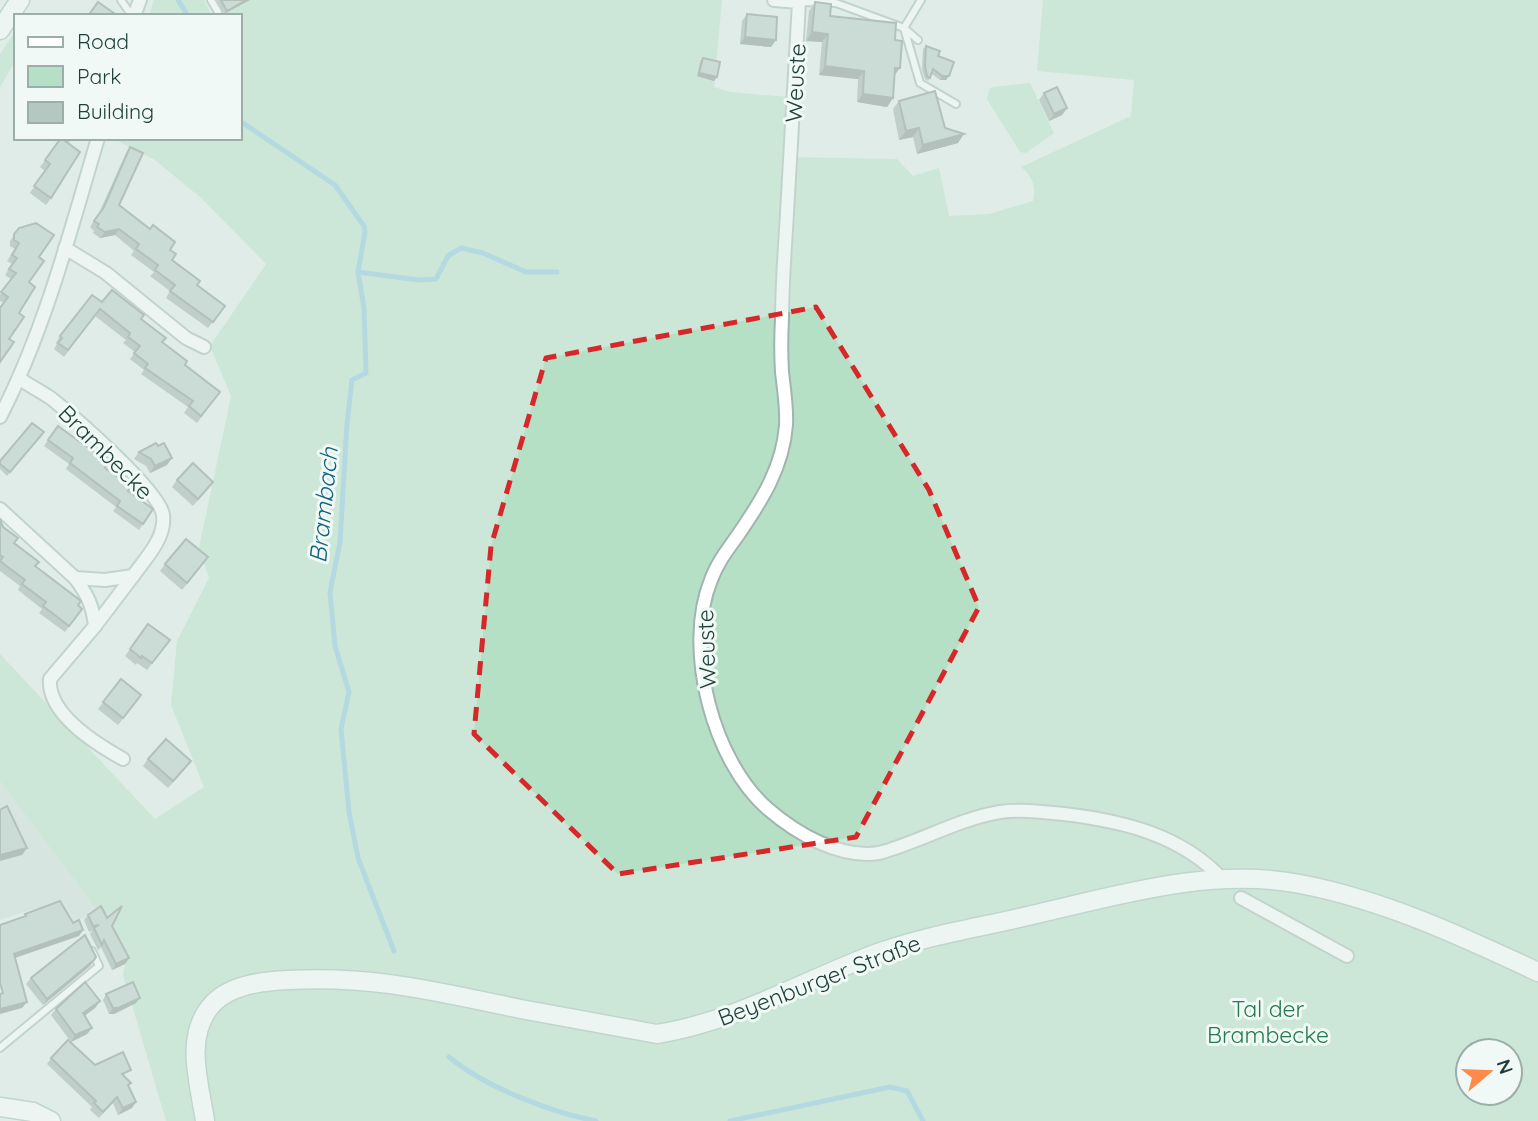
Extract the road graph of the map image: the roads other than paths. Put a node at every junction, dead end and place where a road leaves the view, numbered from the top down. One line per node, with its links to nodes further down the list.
1 (20, 0): 8 (main road)
2 (211, 0): 6 (lane)
3 (774, 0): 5 (street)
4 (921, 0): 7 (lane)
5 (799, 2): 7 (lane); 21 (street, Weuste)
6 (218, 12)
7 (904, 28): 9 (lane); 10 (lane)
8 (0, 30)
9 (918, 40)
10 (956, 104)
11 (96, 140): 12 (street)
12 (65, 248): 13 (street); 14 (street)
13 (204, 347)
14 (20, 379): 15 (street); 17 (street, Brambecke)
15 (0, 417)
16 (0, 509): 18 (street)
17 (133, 576): 18 (street); 19 (street, Brambecke)
18 (75, 578): 19 (street)
19 (95, 626): 20 (street, Brambecke)
20 (123, 760)
21 (1223, 880): 25 (main road, Beyenburger Straße); 29 (main road, Beyenburger Straße)
22 (1241, 898): 24 (street)
23 (89, 944): 26 (lane)
24 (1347, 956)
25 (1538, 972)
26 (0, 1048)
27 (0, 1107): 28 (main road)
28 (47, 1120)
29 (205, 1121)

